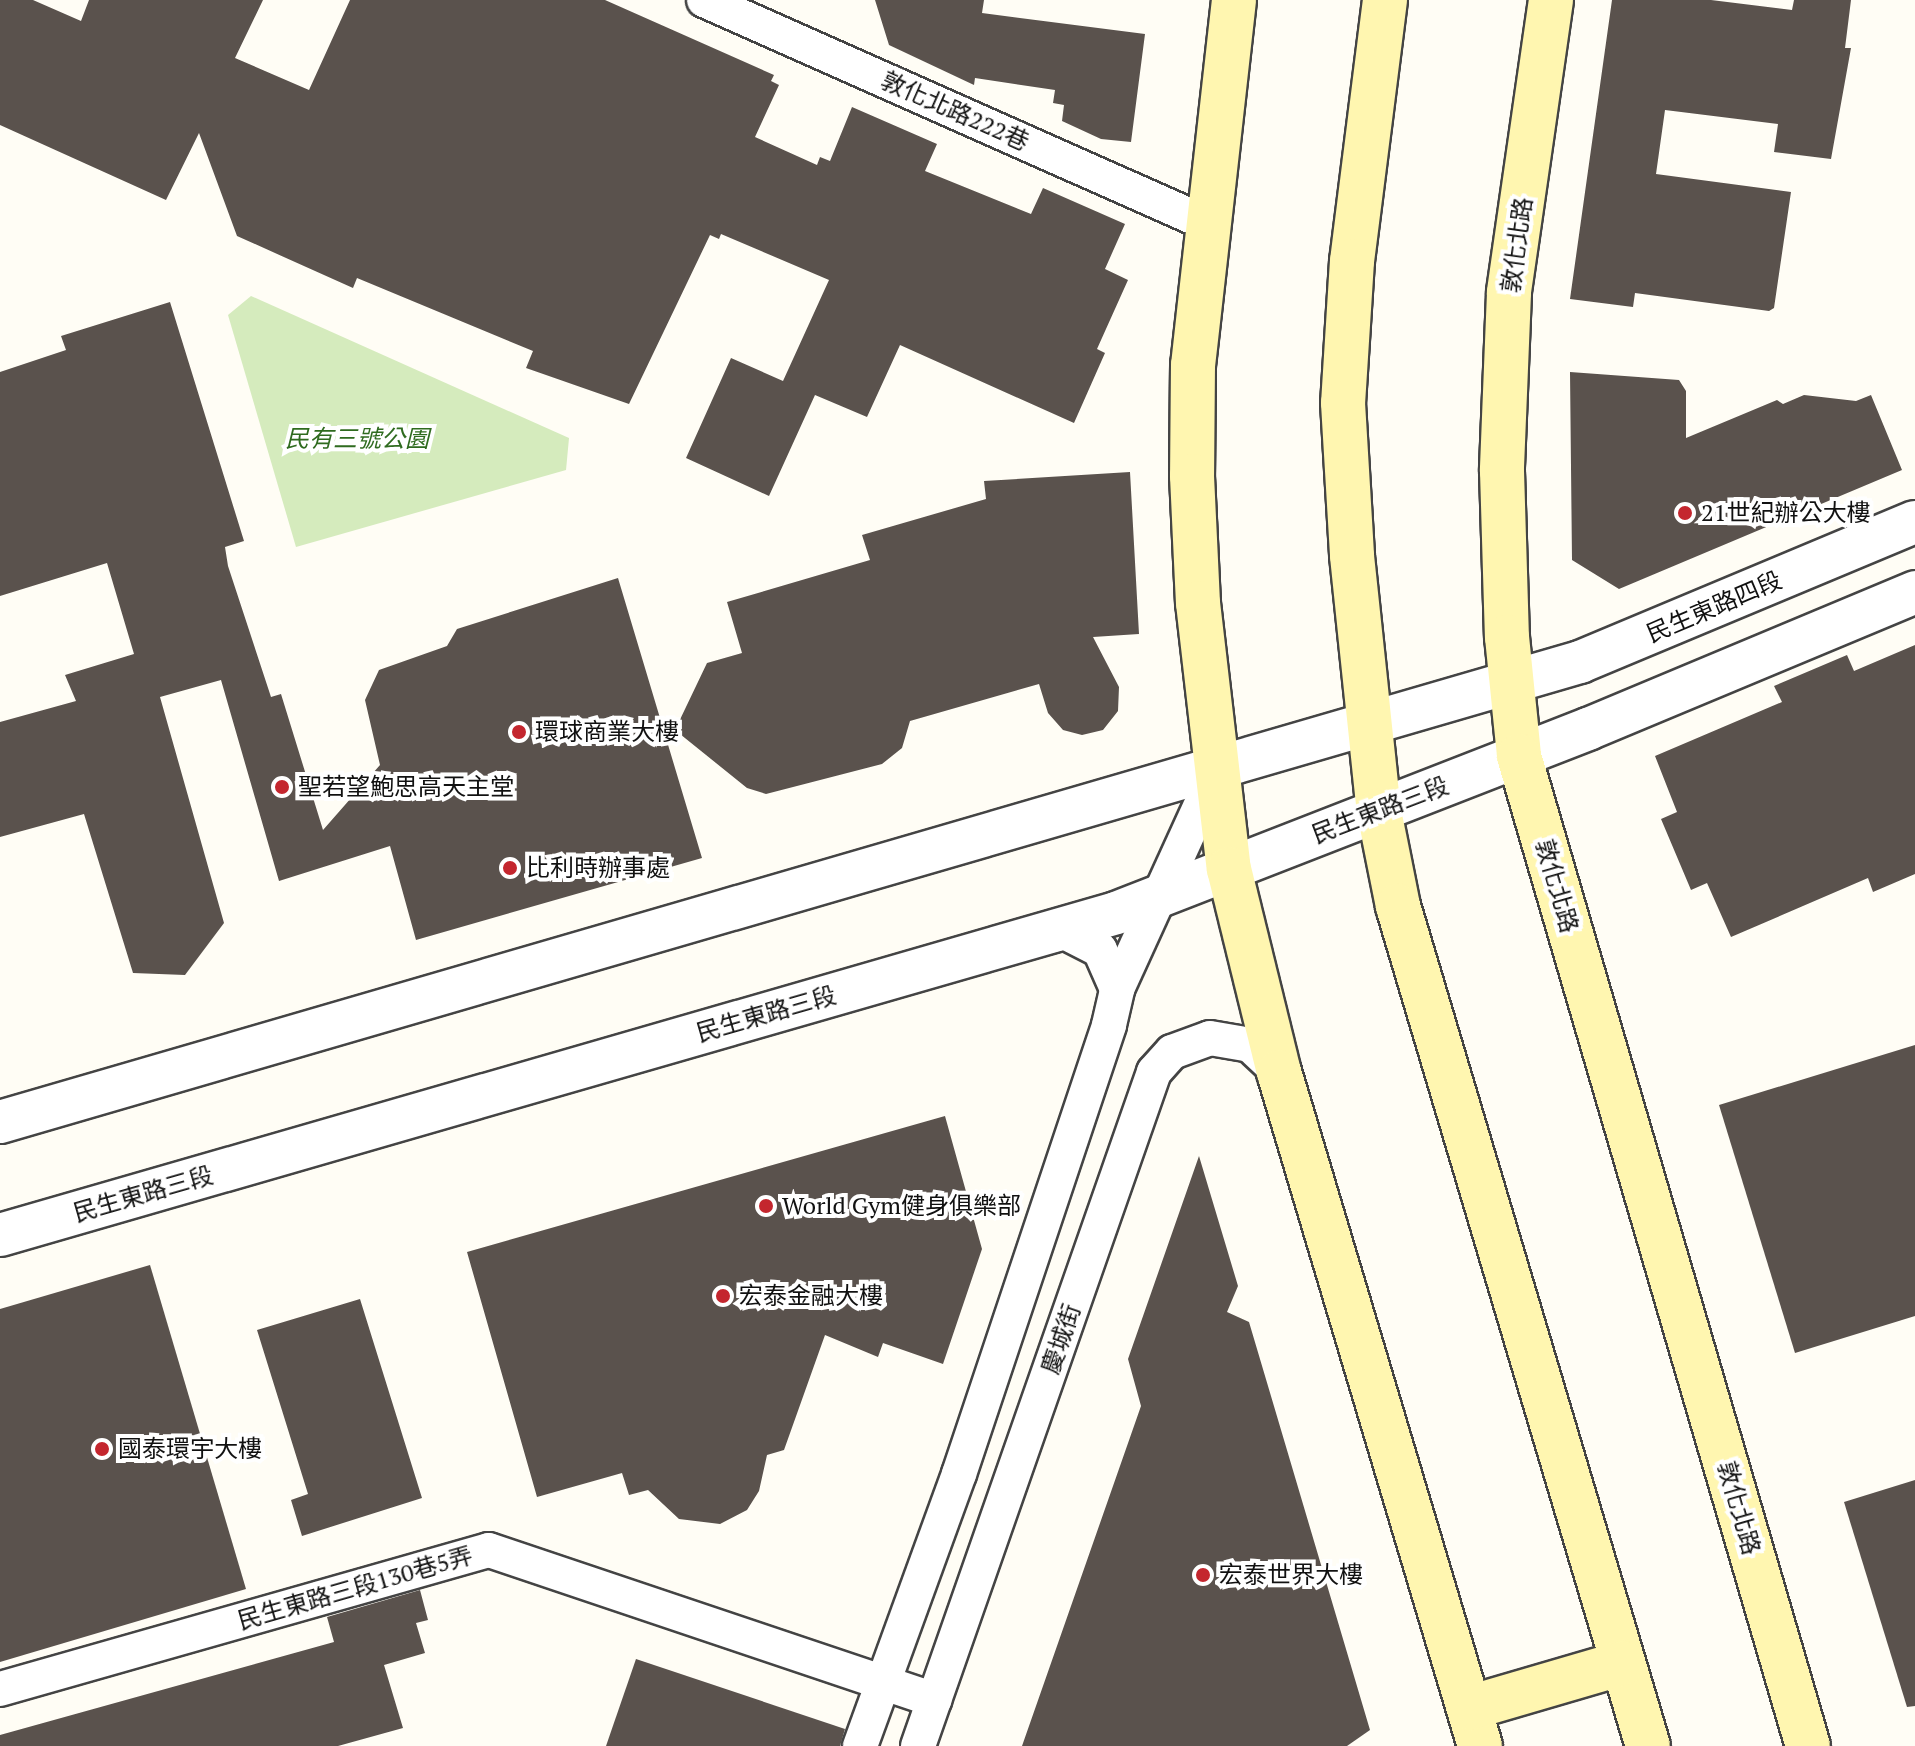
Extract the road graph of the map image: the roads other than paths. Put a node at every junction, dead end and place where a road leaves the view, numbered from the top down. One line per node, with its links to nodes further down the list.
1 (704, 0): 5 (street, 敦化北路222巷)
2 (1234, 0): 5 (main road)
3 (1385, 0): 9 (main road)
4 (1551, 0): 8 (main road, 敦化北路)
5 (1206, 223): 11 (main road)
6 (1915, 522): 8 (street, 民生東路四段)
7 (1915, 592): 10 (street)
8 (1509, 683): 9 (street); 10 (main road, 敦化北路)
9 (1368, 725): 11 (street); 12 (main road)
10 (1519, 756): 12 (street, 民生東路三段); 28 (main road, 敦化北路)
11 (1217, 770): 13 (main road); 14 (street); 18 (street)
12 (1379, 811): 13 (street, 民生東路三段); 20 (main road)
13 (1229, 869): 14 (street, 民生東路三段); 17 (main road)
14 (1158, 897): 15 (street, 民生東路三段); 16 (street)
15 (1026, 939): 16 (street); 19 (street, 民生東路三段)
16 (1117, 989): 21 (street)
17 (1279, 1072): 23 (street, 慶城街); 24 (main road)
18 (0, 1122)
19 (0, 1235)
20 (1623, 1663): 24 (main road); 27 (main road)
21 (882, 1683): 22 (street, 民生東路三段130巷5弄); 23 (street, 民生東路三段130巷5弄); 25 (street)
22 (0, 1689)
23 (934, 1700): 26 (street, 慶城街)
24 (1474, 1727)
25 (860, 1746)
26 (918, 1746)
27 (1648, 1746)
28 (1808, 1746)

